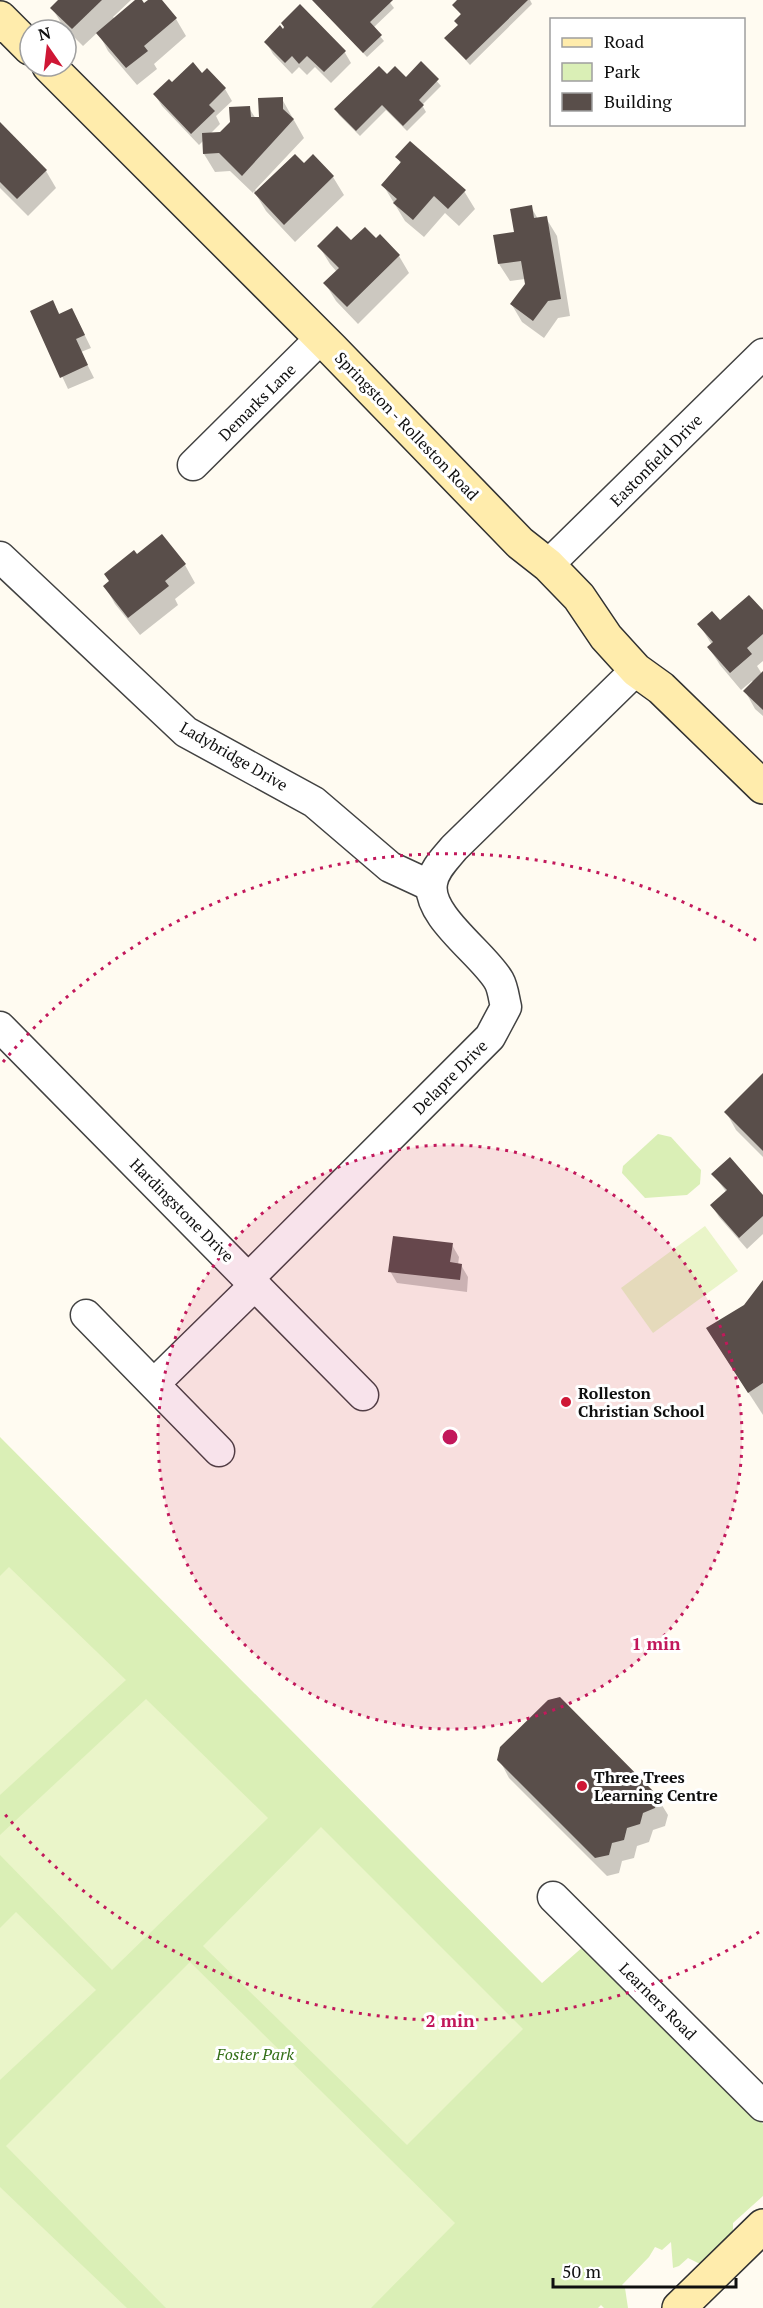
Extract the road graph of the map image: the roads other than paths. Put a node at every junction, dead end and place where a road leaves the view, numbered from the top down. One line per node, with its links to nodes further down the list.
1 (0, 18): 2 (main road)
2 (18, 36)
3 (61, 78): 4 (main road, Springston - Rolleston Road)
4 (321, 338): 6 (street, Demarks Lane); 8 (main road, Springston - Rolleston Road)
5 (763, 354): 8 (street, Eastonfield Drive)
6 (193, 465)
7 (0, 557): 11 (street, Ladybridge Drive)
8 (548, 566): 9 (main road, Springston - Rolleston Road)
9 (636, 670): 10 (main road, Springston - Rolleston Road); 11 (street)
10 (763, 786)
11 (431, 886): 13 (street, Delapre Drive)
12 (5, 1043): 13 (street, Hardingstone Drive)
13 (252, 1282): 15 (street, Delapre Drive); 16 (street, Hardingstone Drive)
14 (87, 1315): 15 (street)
15 (154, 1384): 17 (street)
16 (363, 1395)
17 (219, 1450)
18 (553, 1897): 19 (street, Learners Road)
19 (763, 2106)
20 (763, 2226): 21 (main road)
21 (679, 2308)

